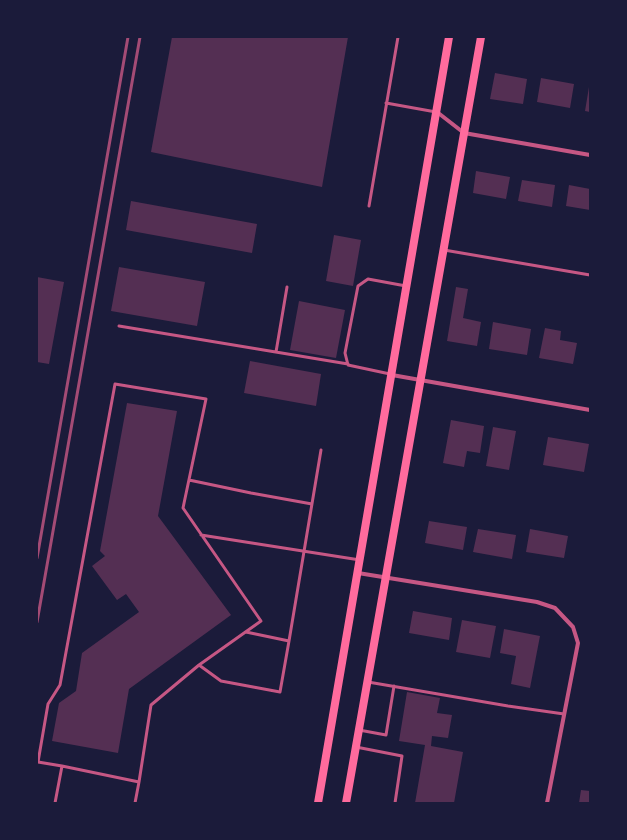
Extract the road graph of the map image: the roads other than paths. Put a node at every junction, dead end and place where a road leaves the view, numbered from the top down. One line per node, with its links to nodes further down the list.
1 (398, 37): 4 (lane)
2 (449, 37): 5 (main road)
3 (481, 37): 6 (main road)
4 (386, 103): 5 (lane); 8 (lane)
5 (437, 112): 6 (street); 12 (main road)
6 (464, 132): 7 (street); 9 (main road)
7 (590, 155)
8 (368, 206)
9 (444, 250): 10 (lane); 17 (main road)
10 (590, 275)
11 (287, 287): 14 (lane)
12 (407, 287): 15 (lane); 16 (main road)
13 (119, 326): 14 (lane)
14 (276, 352): 15 (lane)
15 (348, 364): 16 (lane)
16 (392, 375): 17 (street); 24 (main road)
17 (421, 380): 18 (street); 26 (main road)
18 (590, 410)
19 (321, 450): 21 (lane)
20 (189, 480): 21 (lane); 22 (lane); 35 (lane)
21 (312, 504): 23 (lane)
22 (201, 536): 23 (lane); 27 (lane)
23 (304, 552): 24 (lane); 28 (lane)
24 (360, 560): 25 (main road)
25 (358, 573): 26 (street); 39 (main road)
26 (386, 577): 30 (main road); 32 (street)
27 (246, 632): 28 (lane); 29 (lane)
28 (289, 641): 29 (lane)
29 (199, 665): 36 (lane)
30 (368, 682): 31 (lane); 33 (main road)
31 (394, 686): 32 (lane); 33 (lane)
32 (564, 714): 42 (street)
33 (360, 730): 34 (main road)
34 (356, 747): 40 (main road); 41 (lane)
35 (62, 766): 36 (lane); 37 (lane)
36 (139, 782): 38 (lane)
37 (55, 803)
38 (135, 803)
39 (318, 803)
40 (346, 803)
41 (395, 803)
42 (547, 803)

